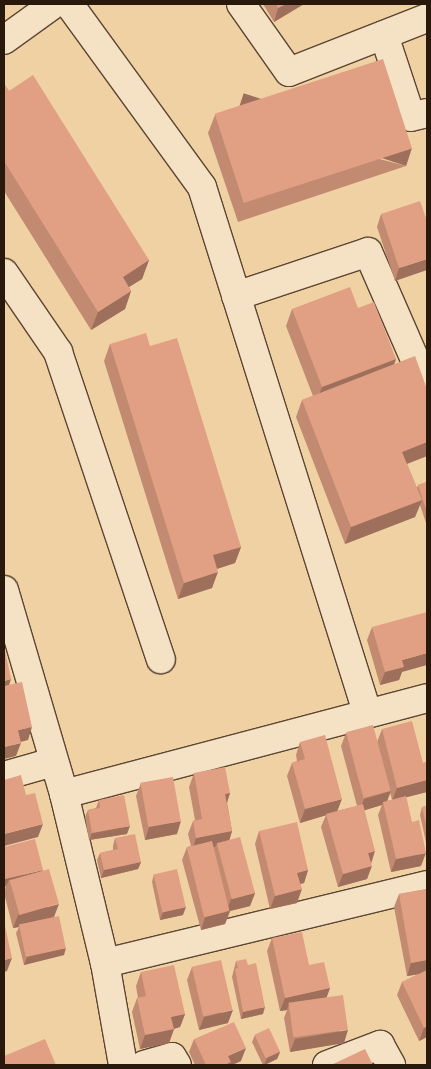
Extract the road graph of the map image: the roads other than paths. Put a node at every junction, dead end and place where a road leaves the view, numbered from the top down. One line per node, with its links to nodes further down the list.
1 (54, 4): 6 (street)
2 (69, 4): 9 (street)
3 (241, 4): 5 (street)
4 (427, 18): 5 (street)
5 (384, 35): 7 (street)
6 (4, 40)
7 (427, 113)
8 (4, 273): 12 (street)
9 (236, 296): 10 (street); 14 (street)
10 (427, 387)
11 (5, 600): 15 (street)
12 (161, 659)
13 (427, 698): 14 (street)
14 (367, 712): 17 (street)
15 (53, 762): 16 (street); 17 (street)
16 (4, 776)
17 (64, 794): 19 (street)
18 (427, 885): 19 (street)
19 (105, 963): 20 (street)
20 (123, 1065)
21 (144, 1065): 22 (street)
22 (177, 1065)
23 (327, 1065): 24 (street)
24 (391, 1065)

